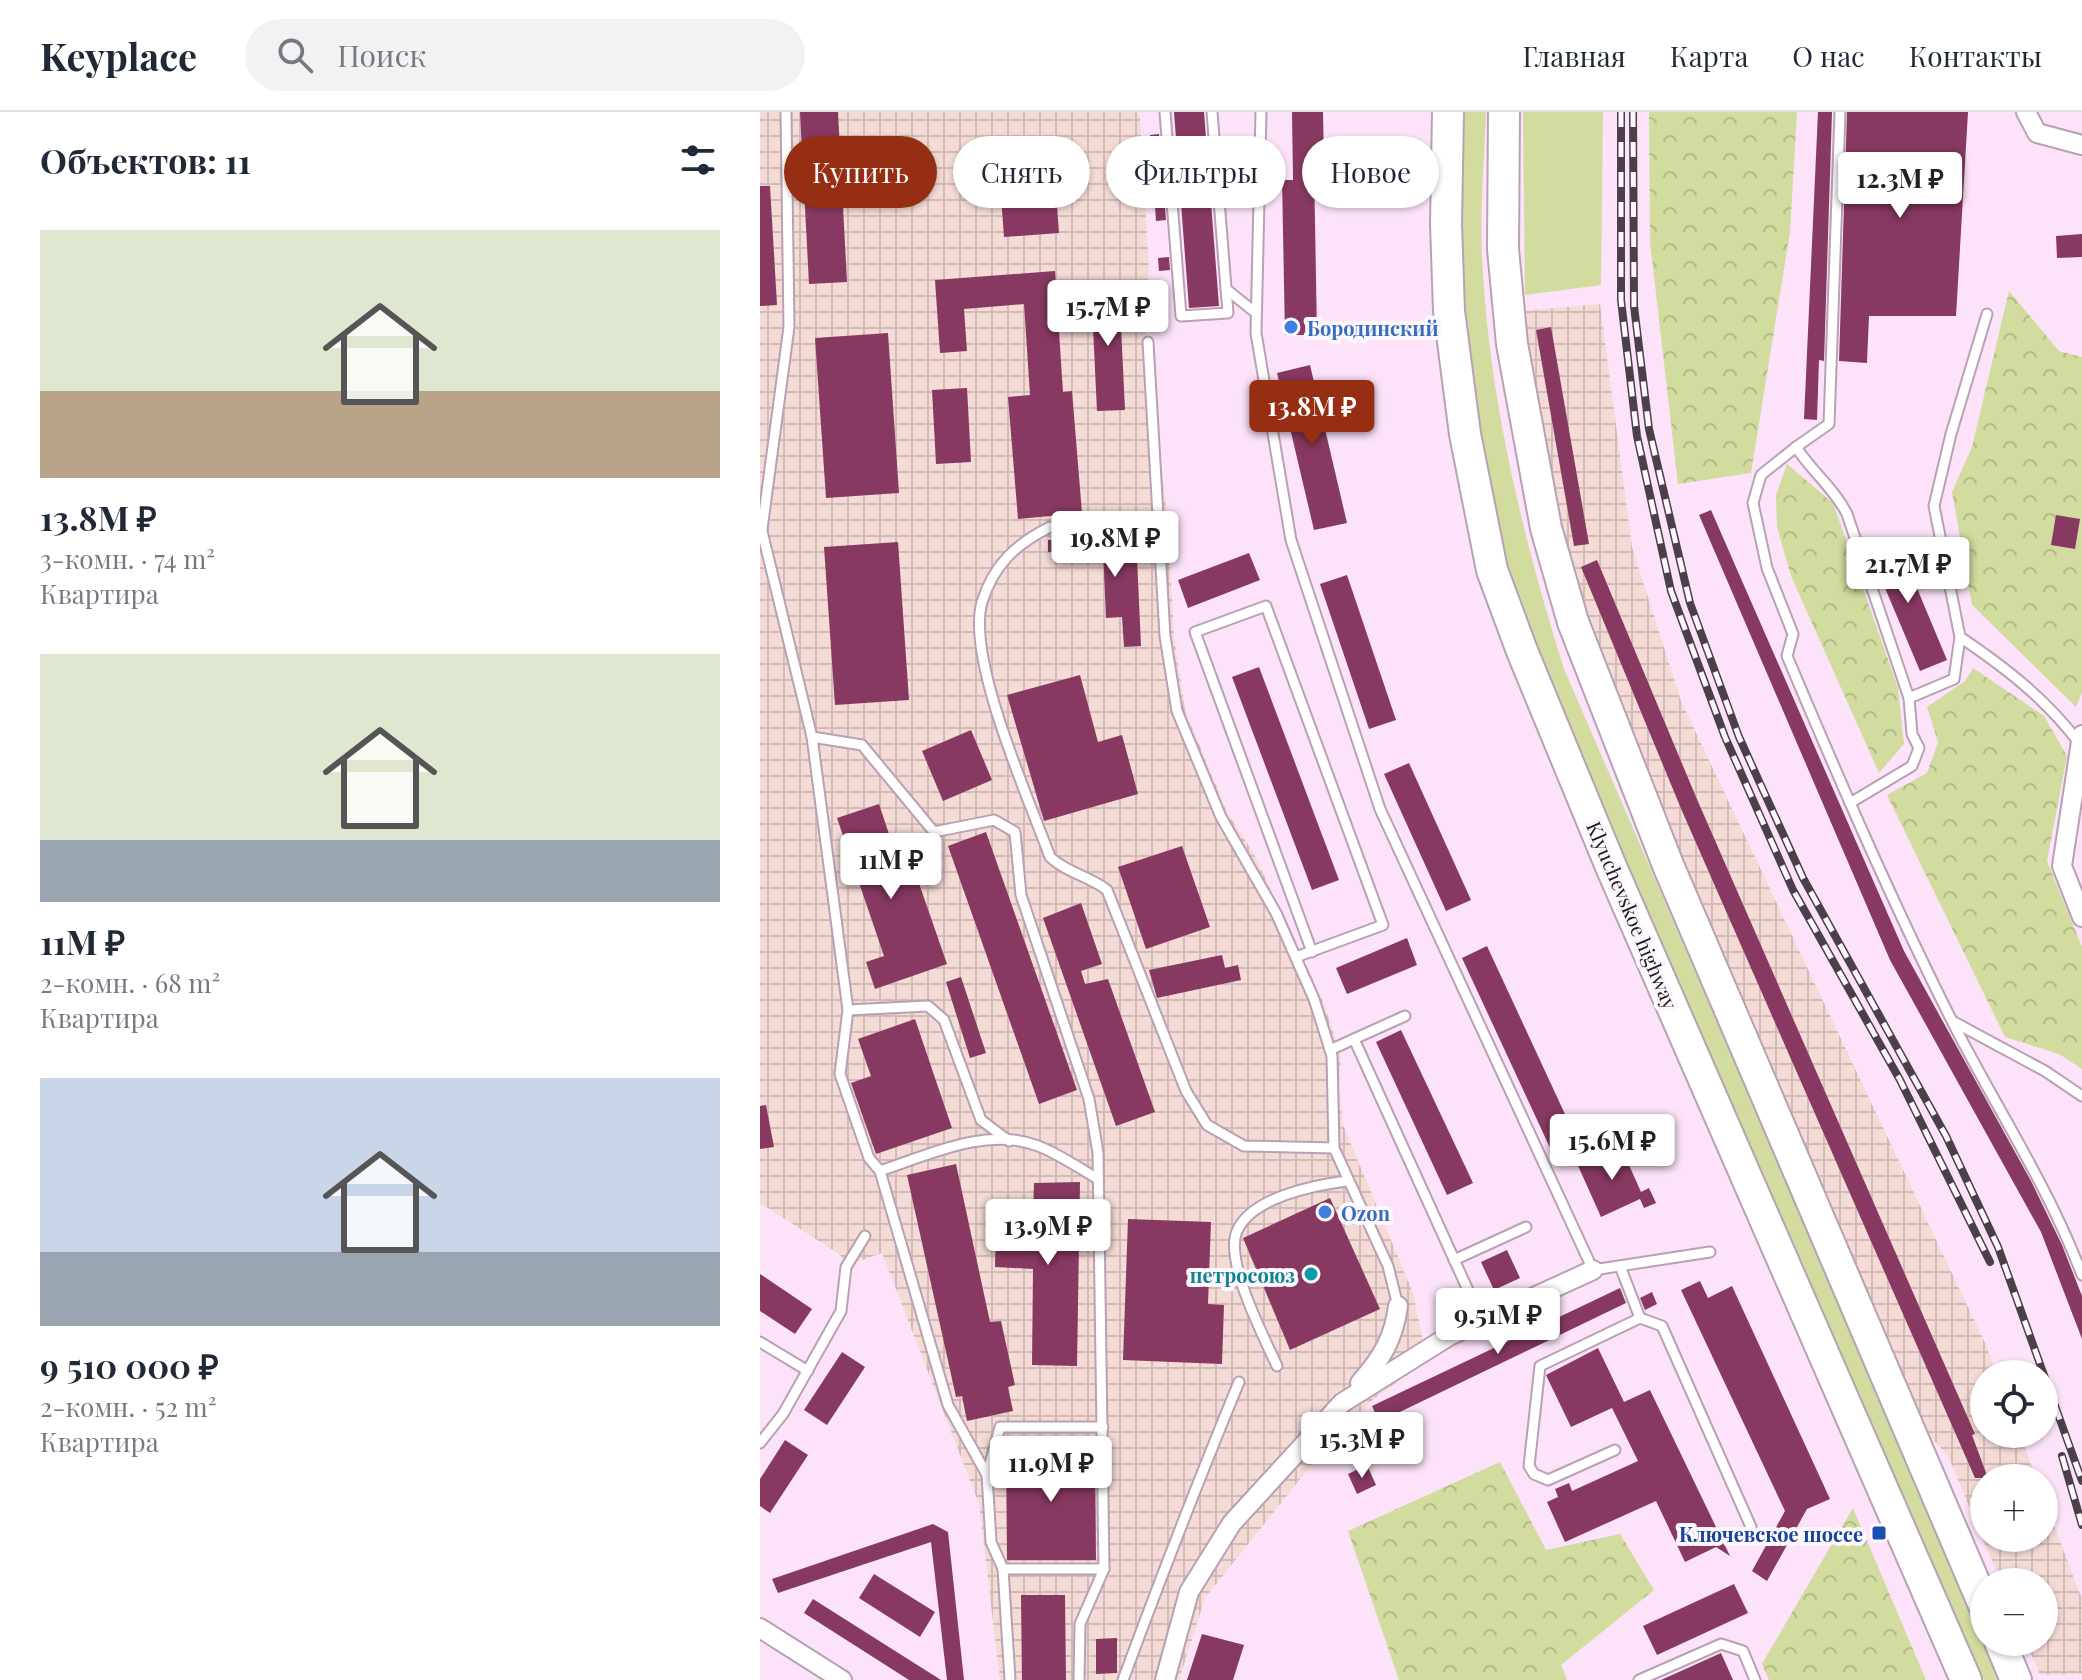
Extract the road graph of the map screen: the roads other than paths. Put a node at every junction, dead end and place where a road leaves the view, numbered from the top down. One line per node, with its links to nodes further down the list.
1 (786, 112): 15 (lane)
2 (1165, 112): 10 (lane)
3 (1212, 112): 10 (lane)
4 (1261, 112): 11 (lane)
5 (1448, 112): 70 (main road, Klyuchevskoe highway)
6 (1504, 112): 60 (main road)
7 (1840, 112): 14 (lane)
8 (2026, 112): 9 (street)
9 (2082, 145)
10 (1226, 289): 11 (lane)
11 (1256, 313): 43 (lane)
12 (1987, 314): 17 (lane)
13 (1148, 342): 26 (lane)
14 (1796, 447): 18 (lane); 21 (lane)
15 (761, 526): 19 (lane)
16 (1050, 527): 34 (lane)
17 (1960, 637): 18 (lane); 20 (lane)
18 (1909, 698): 21 (lane)
19 (812, 737): 27 (lane); 36 (lane)
20 (2081, 740): 22 (street)
21 (1850, 803): 29 (lane)
22 (2062, 866): 23 (street); 24 (street)
23 (2082, 873)
24 (2082, 917)
25 (1312, 952): 25 (lane); 26 (lane)
26 (1296, 957): 31 (lane)
27 (848, 1010): 33 (lane); 35 (lane)
28 (1405, 1016): 30 (lane)
29 (1952, 1021): 32 (lane); 44 (lane)
30 (1354, 1039): 31 (lane); 41 (lane)
31 (1330, 1050): 34 (lane)
32 (2082, 1096)
33 (1009, 1141): 35 (lane); 36 (lane)
34 (1334, 1148): 37 (lane)
35 (880, 1171): 56 (lane)
36 (1098, 1179): 53 (lane)
37 (1347, 1181): 45 (lane); 49 (lane)
38 (1526, 1227): 41 (lane)
39 (865, 1236): 50 (lane)
40 (1710, 1252): 42 (lane)
41 (1454, 1260): 47 (lane)
42 (1620, 1266): 43 (lane); 46 (lane)
43 (1593, 1270): 47 (street)
44 (2082, 1275)
45 (1398, 1306): 52 (street)
46 (1640, 1318): 55 (lane); 57 (lane)
47 (1482, 1321): 52 (street)
48 (760, 1342): 50 (lane)
49 (1277, 1366)
50 (808, 1371): 54 (lane)
51 (1239, 1382): 66 (lane)
52 (1342, 1403): 67 (street)
53 (1103, 1427): 56 (lane); 59 (lane)
54 (760, 1443)
55 (1615, 1450)
56 (987, 1475): 58 (lane)
57 (1751, 1527)
58 (1003, 1569): 59 (lane); 64 (lane)
59 (1104, 1569): 65 (lane)
60 (1970, 1572)
61 (760, 1628): 63 (street)
62 (2006, 1656): 71 (main road)
63 (842, 1680)
64 (1010, 1680)
65 (1079, 1680)
66 (1123, 1680)
67 (1165, 1680)
68 (1639, 1680): 69 (lane)
69 (1755, 1680)
70 (1966, 1680)
71 (2016, 1680)

